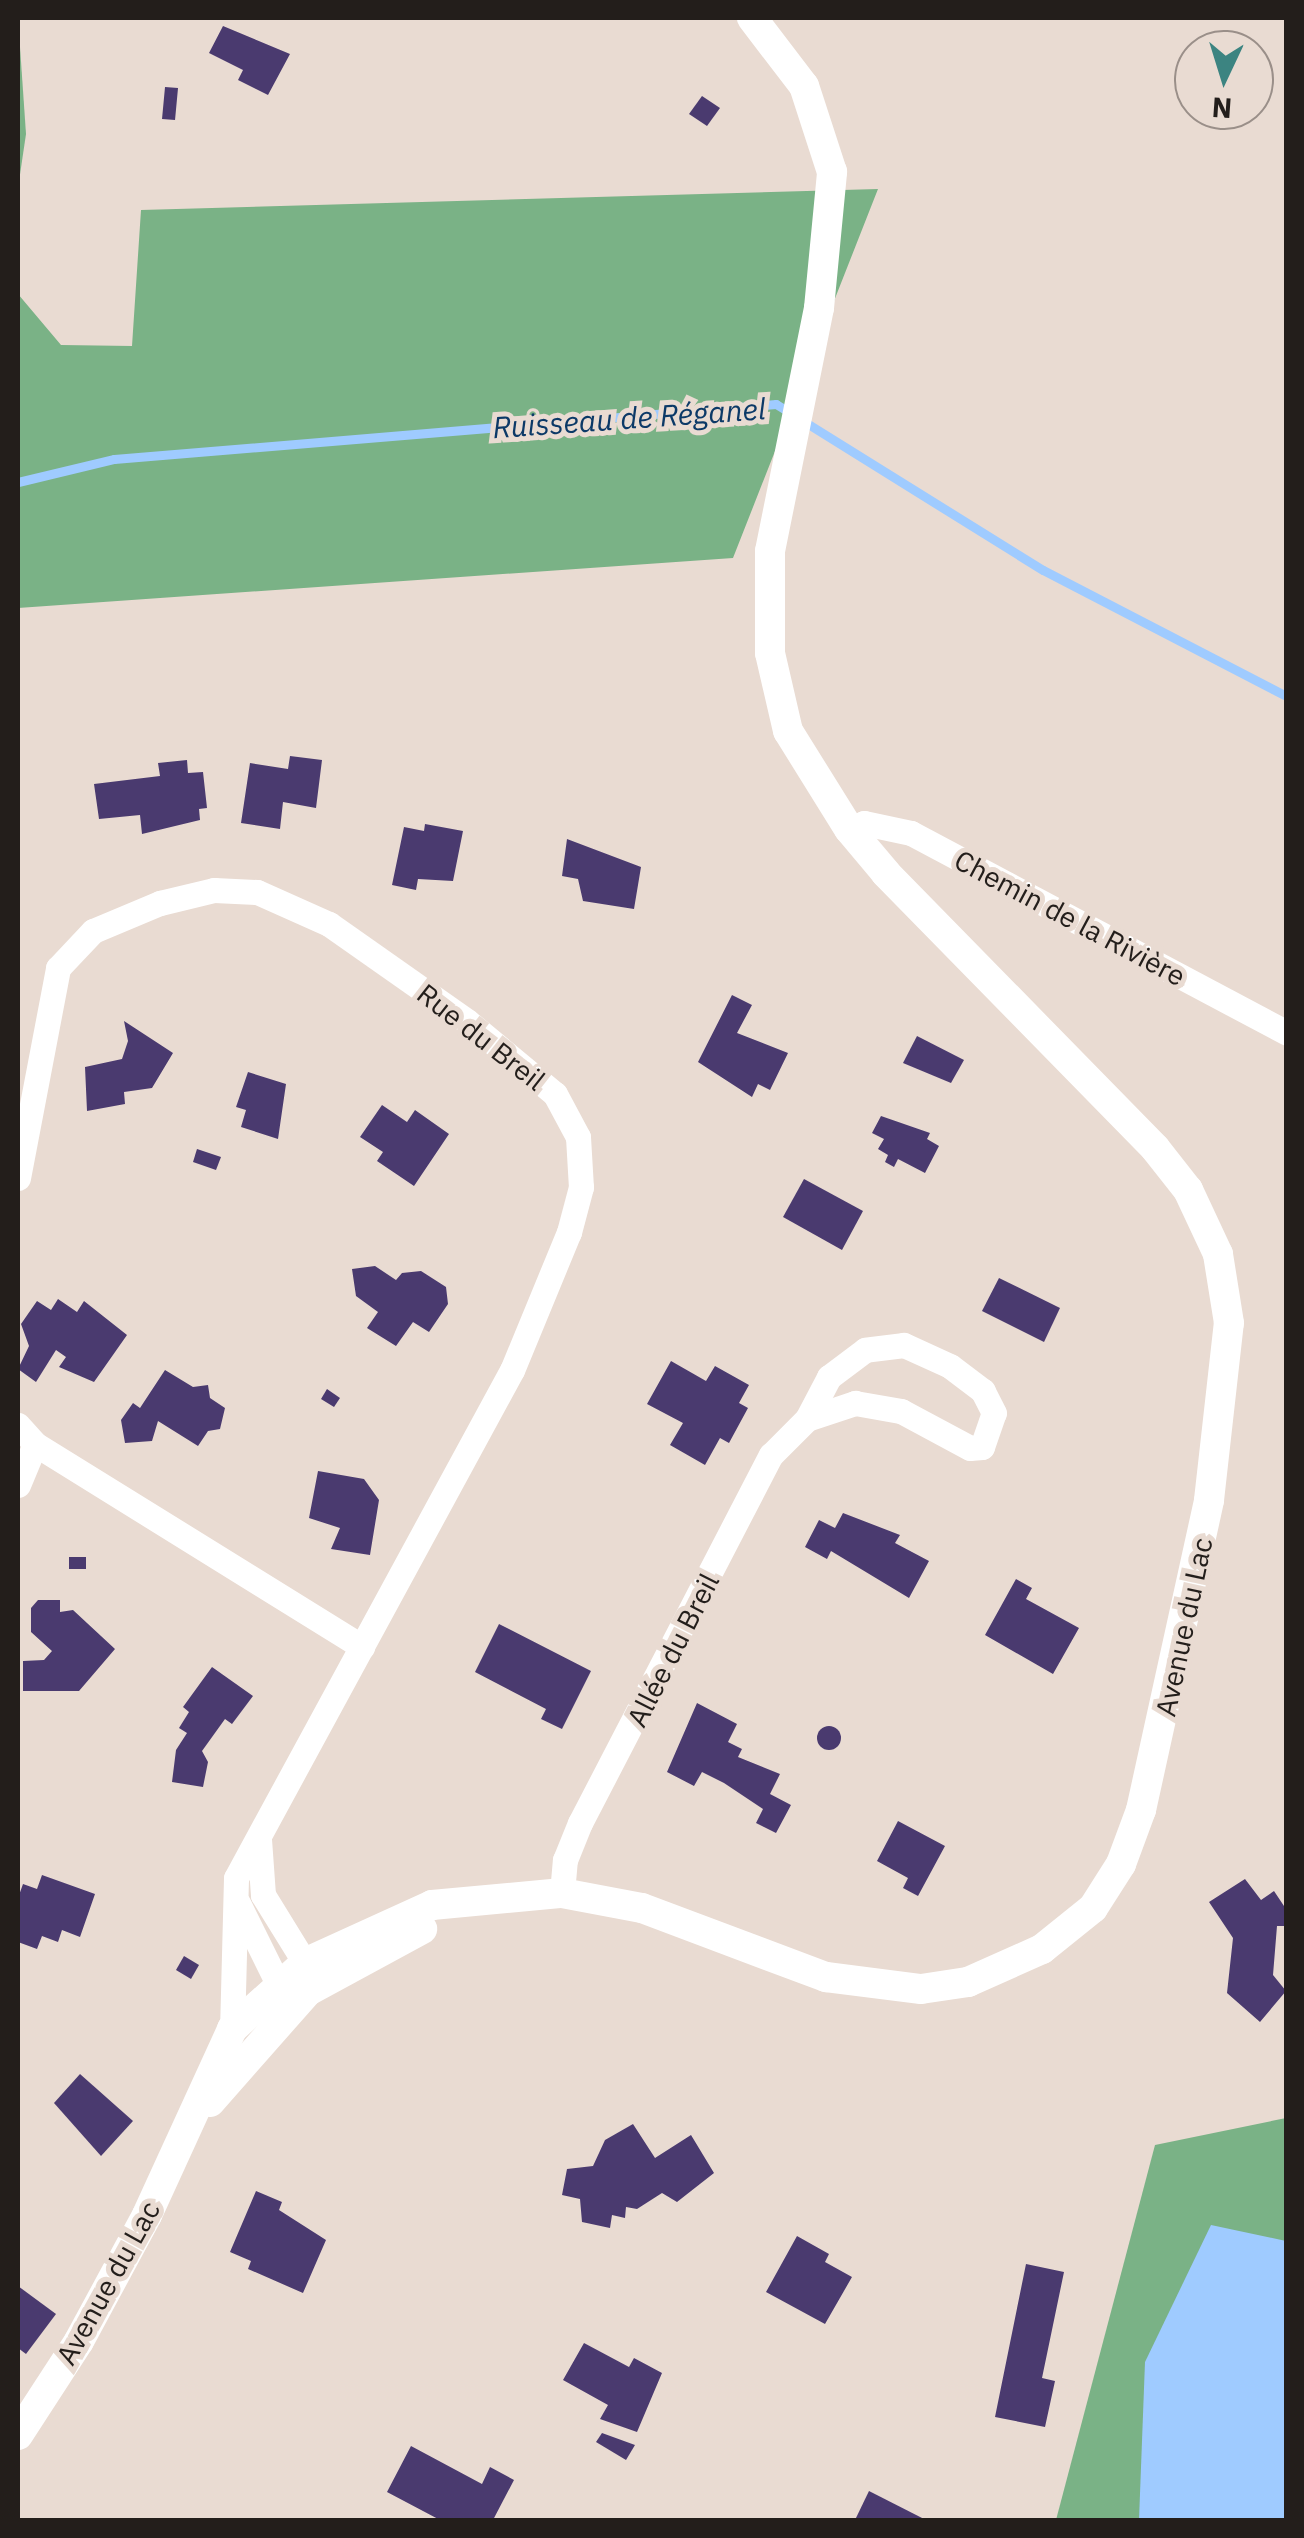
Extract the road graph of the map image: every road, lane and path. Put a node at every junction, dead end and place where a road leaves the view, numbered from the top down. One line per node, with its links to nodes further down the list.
1 (752, 18): 2 (street, Avenue du Lac)
2 (849, 830): 3 (street, Chemin de la Rivière); 10 (street, Avenue du Lac)
3 (1286, 1032)
4 (18, 1178): 8 (street, Rue du Breil)
5 (807, 1419): 5 (street, Allée du Breil); 10 (street, Allée du Breil)
6 (26, 1435): 7 (street); 8 (street)
7 (18, 1485)
8 (362, 1647): 9 (street, Rue du Breil)
9 (259, 1834): 11 (street, Rue du Breil); 12 (street)
10 (562, 1893): 12 (street, Avenue du Lac)
11 (237, 1901): 12 (street); 13 (street, Rue du Breil)
12 (298, 1979): 13 (street, Avenue du Lac); 14 (street, Avenue du Lac)
13 (232, 2029): 14 (street, Avenue du Lac)
14 (190, 2127): 15 (street, Avenue du Lac)
15 (18, 2435)

